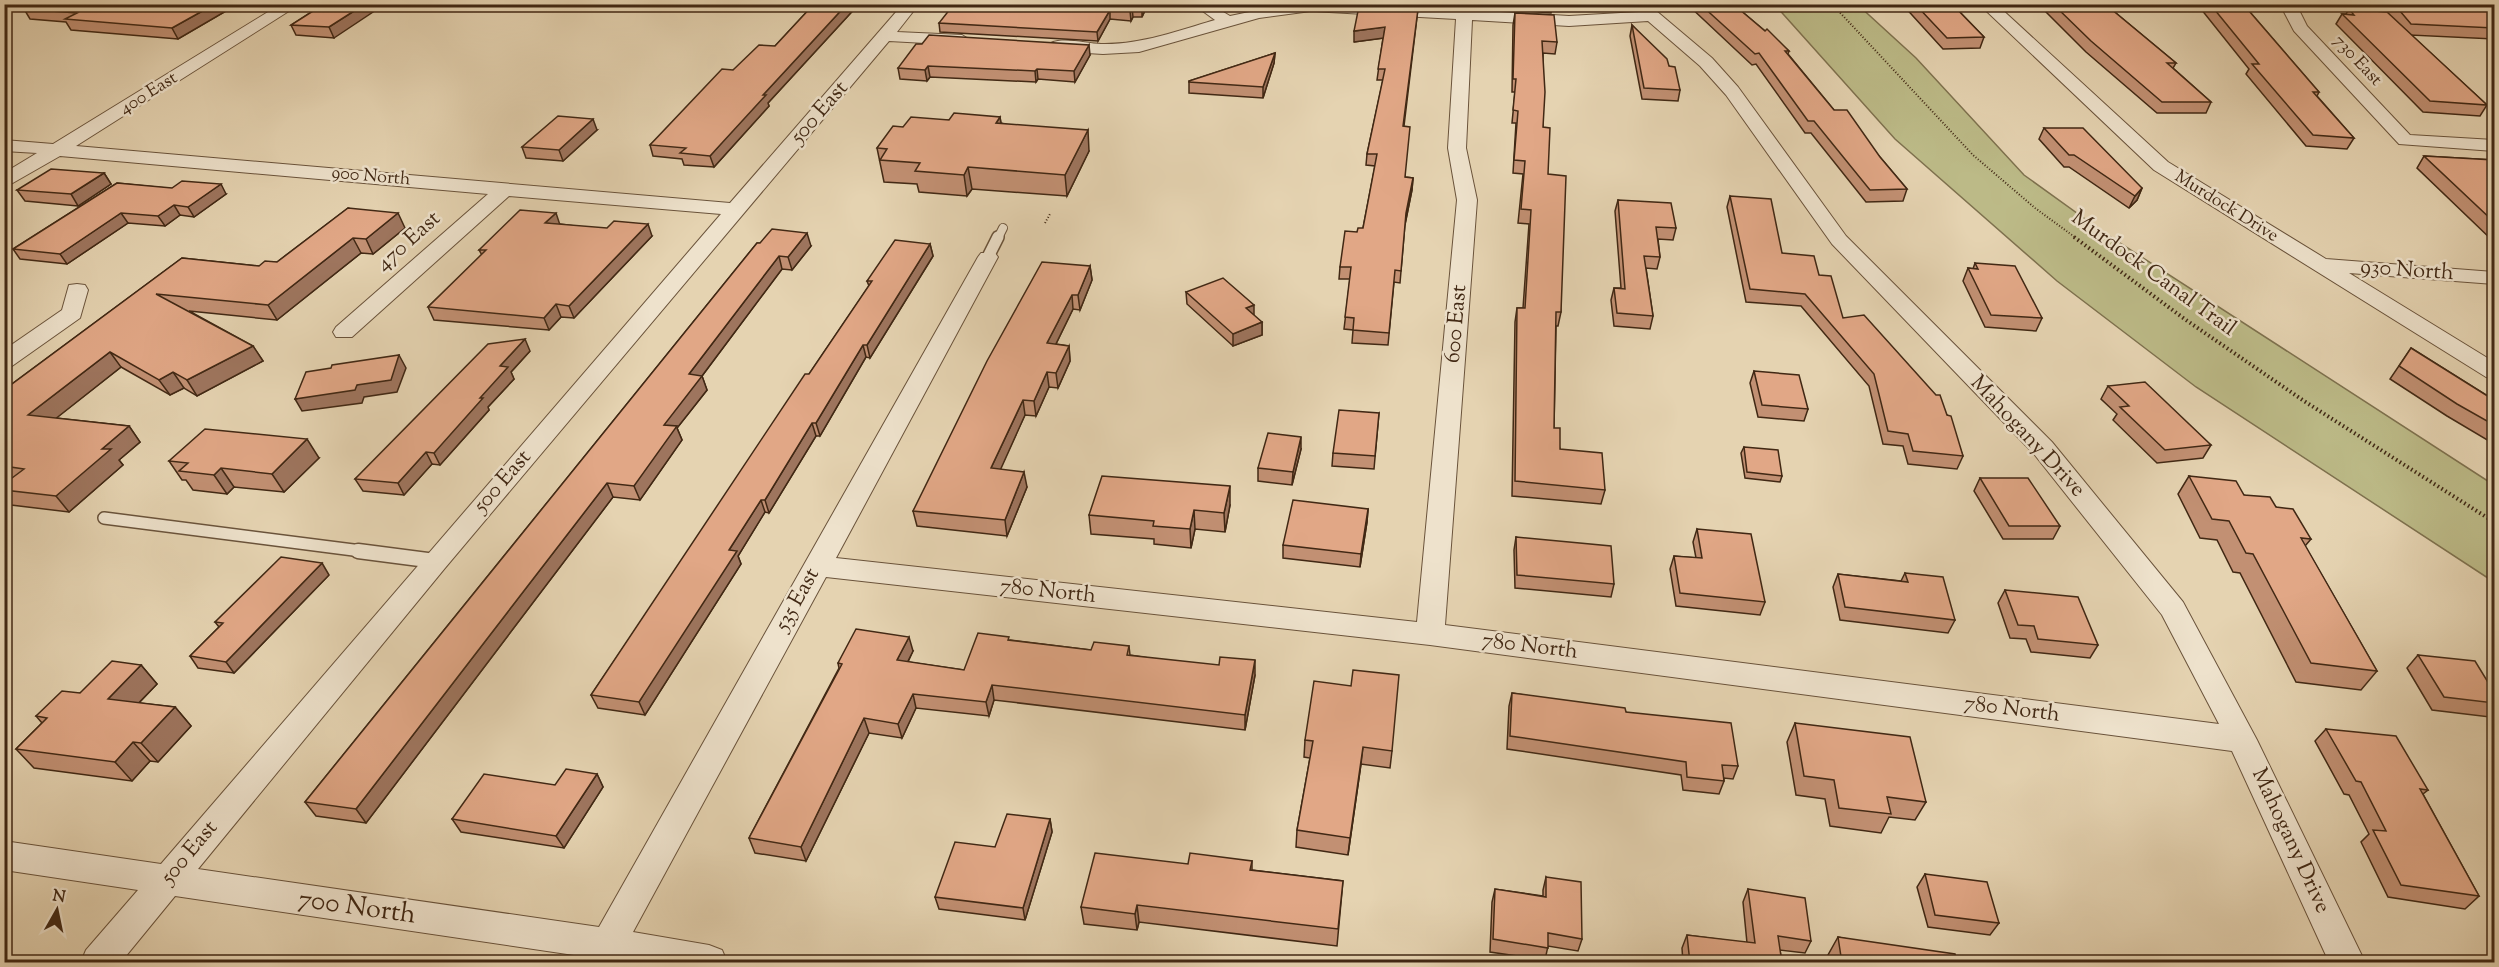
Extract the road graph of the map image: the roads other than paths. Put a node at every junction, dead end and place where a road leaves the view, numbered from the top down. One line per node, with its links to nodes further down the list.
1 (293, 4): 16 (street, 400 East)
2 (912, 4): 9 (street, 500 East)
3 (1986, 4): 22 (street, Murdock Drive)
4 (2294, 4): 15 (street, 730 East)
5 (1200, 5): 8 (street)
6 (1643, 10): 7 (street); 32 (street, Mahogany Drive)
7 (1464, 15): 8 (street); 31 (street, 600 East)
8 (1229, 22): 10 (street)
9 (887, 36): 11 (street); 19 (street, 500 East)
10 (1185, 36): 12 (street); 13 (street)
11 (984, 41)
12 (1043, 45)
13 (1204, 49)
14 (4, 145): 16 (street, 900 North)
15 (2494, 146)
16 (57, 151): 17 (street, 400 East); 18 (street, 900 North)
17 (4, 182)
18 (506, 188): 19 (street, 900 North); 25 (street, 470 East)
19 (737, 210): 29 (street, 500 East)
20 (1004, 228): 21 (lane)
21 (988, 257): 30 (street, 535 East)
22 (2320, 265): 23 (street, 930 North); 27 (street, Murdock Drive)
23 (2494, 278)
24 (77, 290): 26 (street)
25 (344, 332)
26 (4, 361)
27 (2494, 372)
28 (104, 518): 29 (lane)
29 (435, 561): 34 (street, 500 East)
30 (817, 566): 31 (street, 780 North); 35 (street, 535 East)
31 (1430, 634): 32 (street, 780 North)
32 (2242, 740): 38 (street, Mahogany Drive)
33 (4, 855): 34 (street, 700 North)
34 (167, 881): 35 (street, 700 North); 36 (street, 500 East)
35 (609, 943): 37 (street, 700 North)
36 (99, 963)
37 (709, 963)
38 (2347, 963)

